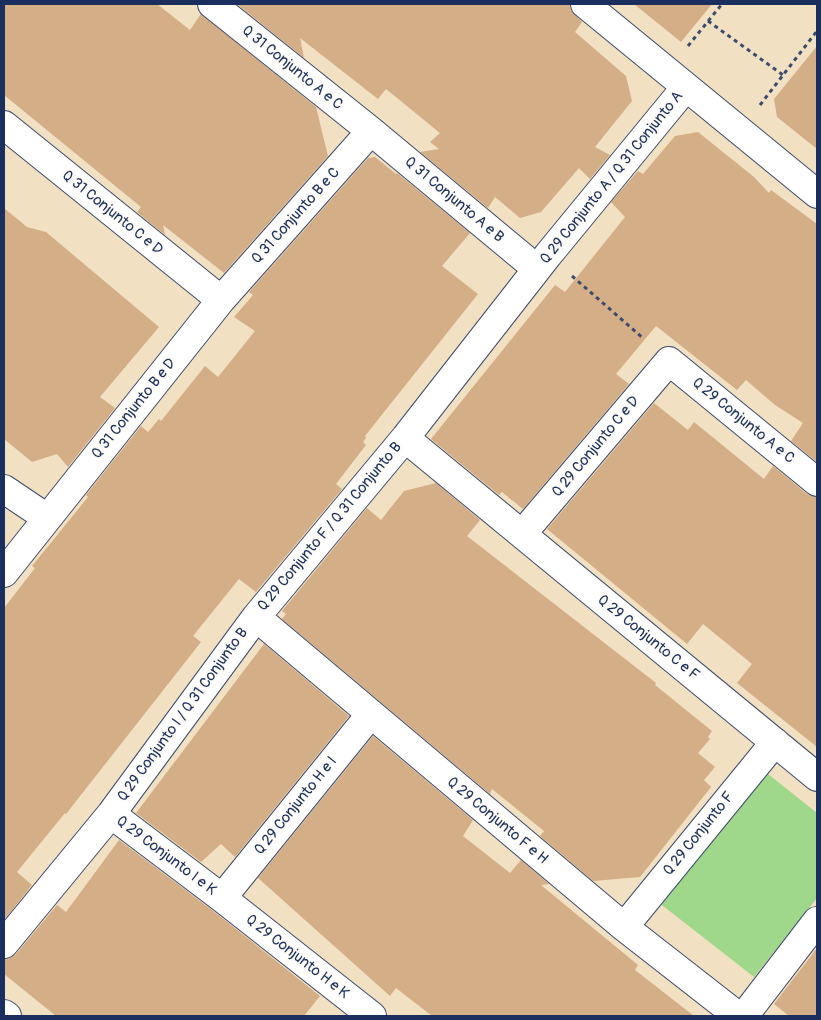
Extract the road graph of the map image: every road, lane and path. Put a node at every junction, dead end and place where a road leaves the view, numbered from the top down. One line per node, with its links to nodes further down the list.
1 (212, 4): 9 (street, Q 31 Conjunto A e C)
2 (585, 4): 7 (street)
3 (722, 4): 4 (path)
4 (708, 21): 6 (path); 7 (path)
5 (817, 31): 6 (path)
6 (783, 76): 10 (path)
7 (677, 80): 10 (street); 12 (street, Q 29 Conjunto A / Q 31 Conjunto A)
8 (4, 125): 13 (street, Q 31 Conjunto C e D)
9 (371, 131): 12 (street, Q 31 Conjunto A e B); 13 (street, Q 31 Conjunto B e C)
10 (739, 131): 11 (street)
11 (817, 194)
12 (542, 262): 14 (path); 15 (street, Q 29 Conjunto A / Q 31 Conjunto A)
13 (221, 300): 18 (street, Q 31 Conjunto B e D)
14 (670, 361): 16 (street, Q 29 Conjunto A e C); 19 (street, Q 29 Conjunto C e D)
15 (405, 438): 19 (street, Q 29 Conjunto C e F); 21 (street, Q 29 Conjunto F / Q 31 Conjunto B)
16 (817, 482)
17 (4, 489): 18 (street)
18 (47, 518): 20 (street, Q 31 Conjunto B e D)
19 (522, 534): 23 (street, Q 29 Conjunto C e F)
20 (4, 573)
21 (256, 617): 22 (street, Q 29 Conjunto F e H); 25 (street, Q 29 Conjunto I / Q 31 Conjunto B)
22 (370, 715): 26 (street, Q 29 Conjunto H e I); 28 (street, Q 29 Conjunto F e H)
23 (775, 742): 24 (street, Q 29 Conjunto C e F); 28 (street, Q 29 Conjunto F)
24 (817, 777)
25 (111, 814): 26 (street, Q 29 Conjunto I e K); 29 (street, Q 29 Conjunto I / Q 31 Conjunto B)
26 (222, 898): 30 (street, Q 29 Conjunto H e K)
27 (817, 921): 32 (street)
28 (624, 927): 31 (street, Q 29 Conjunto F e H)
29 (4, 944)
30 (372, 1016)
31 (738, 1016)
32 (744, 1016)

